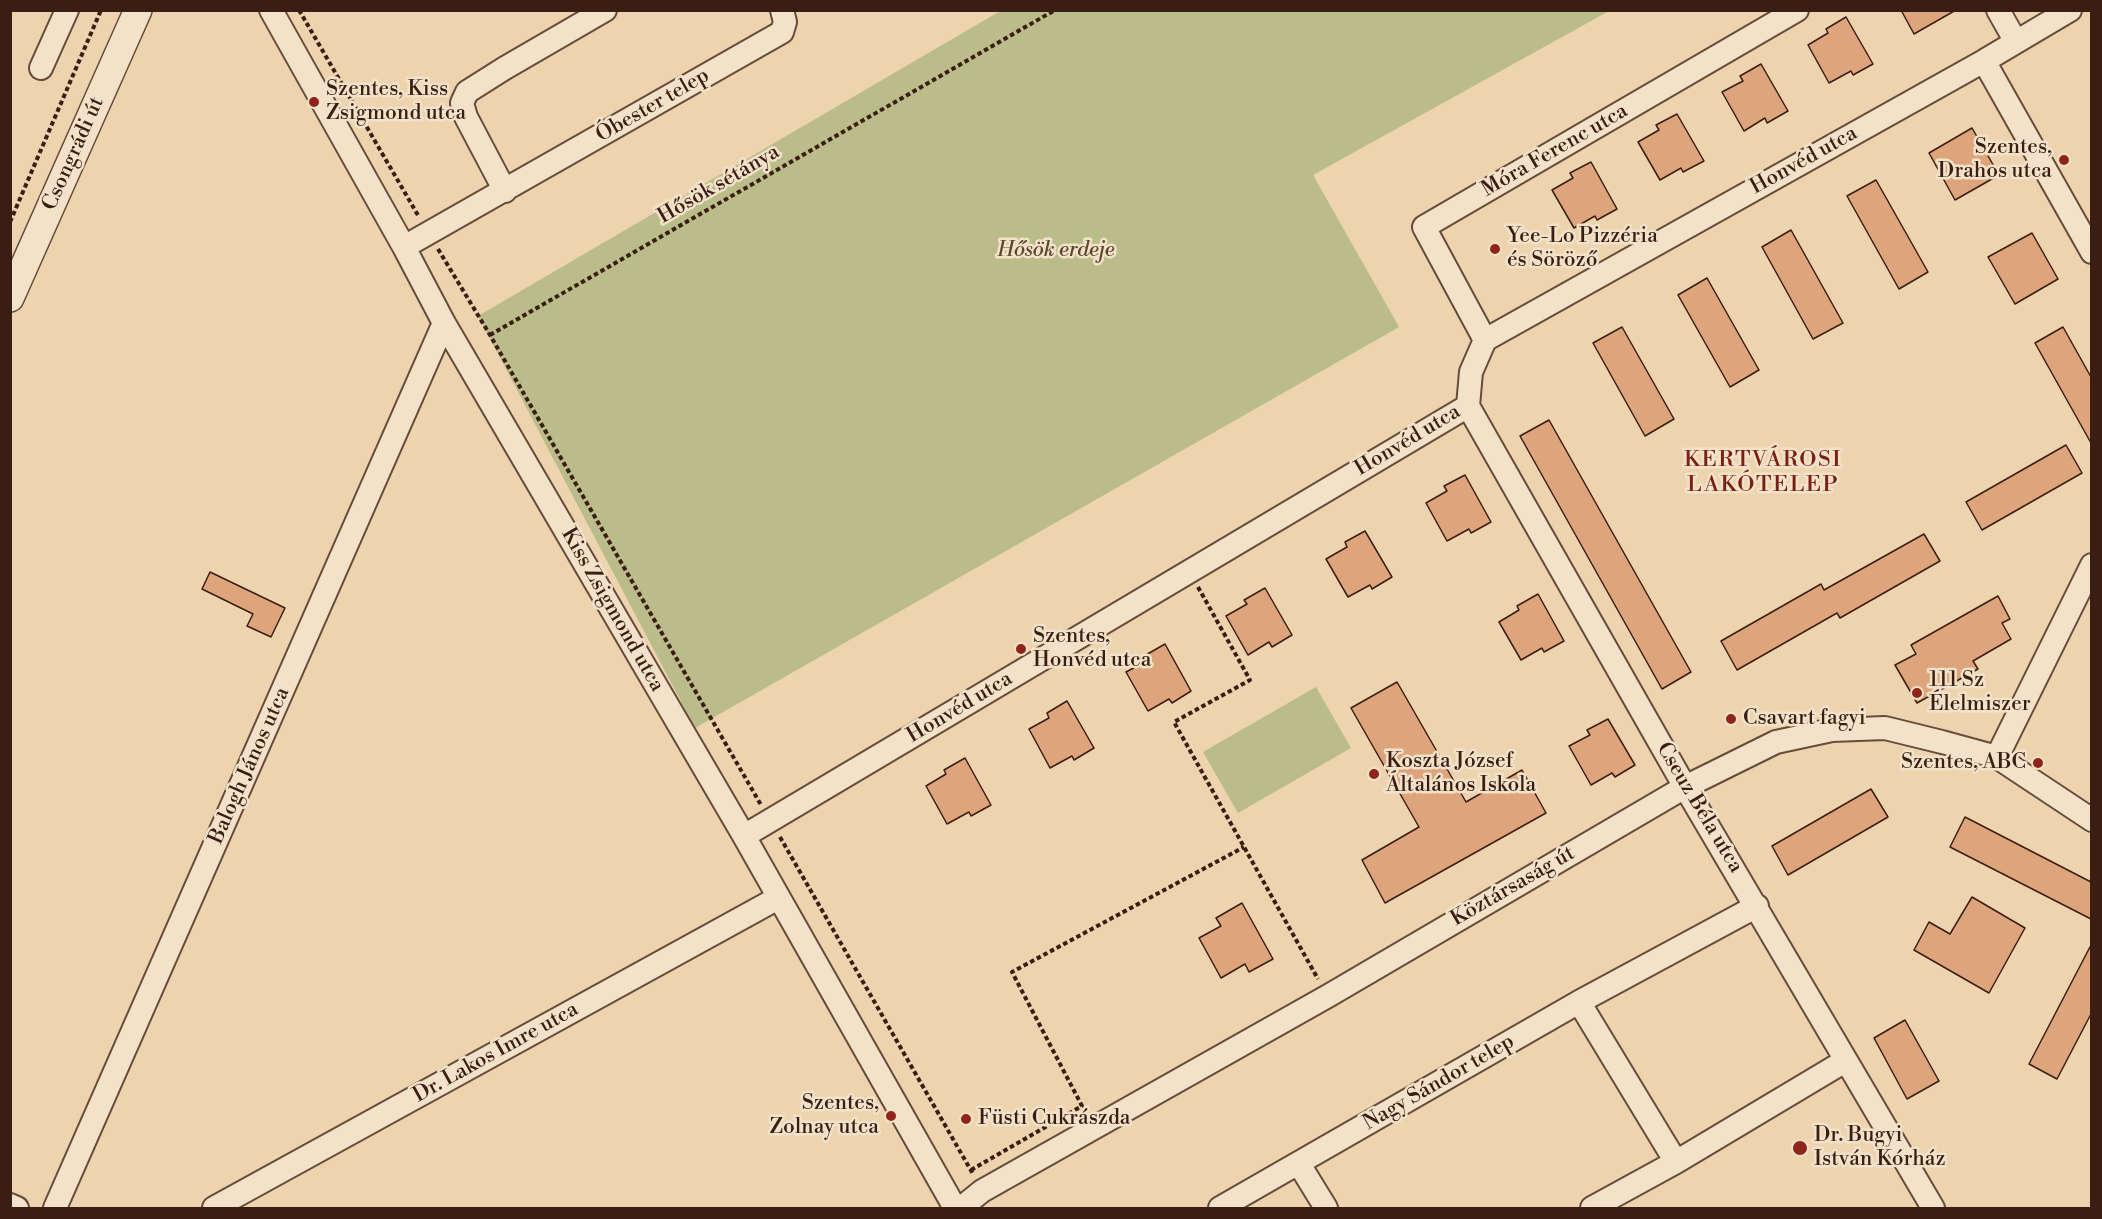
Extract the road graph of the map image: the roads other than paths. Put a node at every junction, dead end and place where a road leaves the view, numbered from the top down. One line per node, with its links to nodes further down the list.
1 (67, 10): 11 (street)
2 (138, 10): 15 (street, Csongrádi út)
3 (271, 10): 13 (street, Kiss Zsigmond utca)
4 (605, 10): 12 (street)
5 (782, 10): 12 (street, Óbester telep)
6 (1797, 10): 17 (street, Móra Ferenc utca)
7 (1998, 10): 9 (street)
8 (2070, 10): 9 (street, Honvéd utca)
9 (2016, 42): 10 (street, Honvéd utca)
10 (1984, 61): 14 (street); 17 (street, Honvéd utca)
11 (41, 68)
12 (505, 191): 13 (street, Óbester telep)
13 (404, 247): 16 (street, Kiss Zsigmond utca)
14 (2091, 252)
15 (10, 298)
16 (444, 324): 23 (street, Kiss Zsigmond utca); 32 (street, Balogh János utca)
17 (1485, 340): 18 (street, Honvéd utca)
18 (1467, 406): 21 (street, Cseuz Béla utca); 23 (street, Honvéd utca)
19 (2091, 565): 20 (street)
20 (1996, 757): 21 (street, Köztársaság út); 22 (street, Köztársaság út)
21 (1685, 787): 25 (street, Cseuz Béla utca); 35 (street, Köztársaság út)
22 (2091, 820)
23 (744, 836): 24 (street, Kiss Zsigmond utca)
24 (778, 898): 33 (street, Dr. Lakos Imre utca); 34 (street, Kiss Zsigmond utca)
25 (1757, 906): 26 (street, Nagy Sándor telep); 27 (street, Cseuz Béla utca)
26 (1579, 1002): 28 (street); 29 (street, Nagy Sándor telep)
27 (1845, 1061): 28 (street); 39 (street, Cseuz Béla utca)
28 (1676, 1162): 38 (street)
29 (1299, 1164): 36 (street, Nagy Sándor telep); 37 (street)
30 (10, 1205): 31 (street)
31 (17, 1209)
32 (55, 1209)
33 (214, 1209)
34 (955, 1209)
35 (961, 1209)
36 (1220, 1209)
37 (1326, 1209)
38 (1593, 1209)
39 (1933, 1209)

